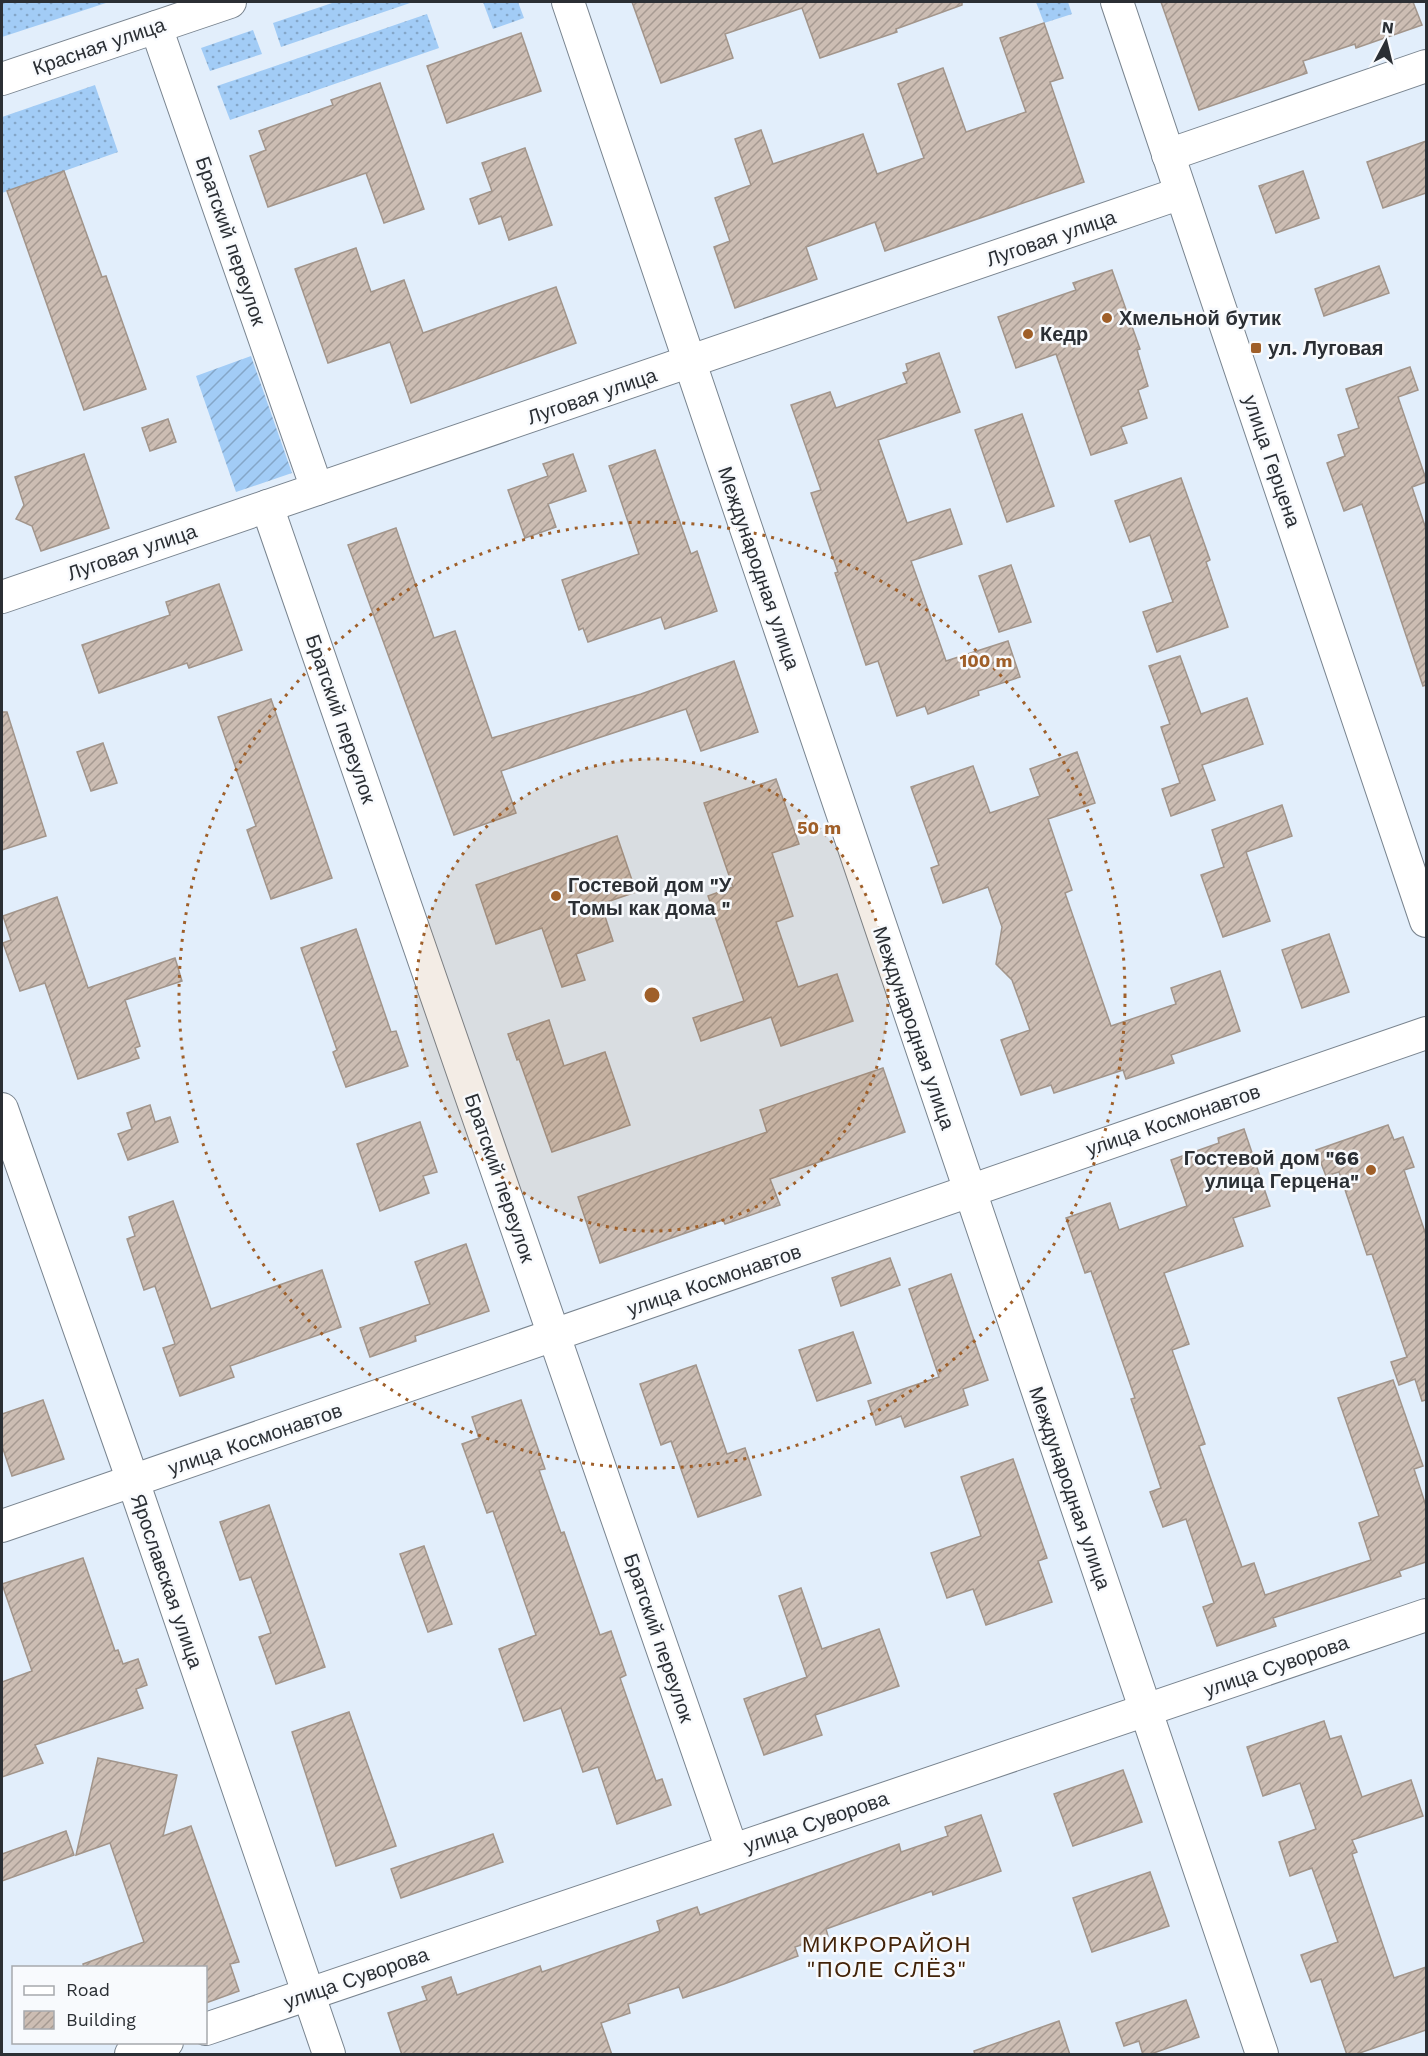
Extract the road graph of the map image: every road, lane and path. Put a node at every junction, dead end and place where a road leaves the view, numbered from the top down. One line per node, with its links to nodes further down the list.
1 (230, 2): 4 (street, Красная улица)
2 (568, 2): 9 (street, Международная улица)
3 (1117, 2): 7 (street, улица Герцена)
4 (156, 27): 6 (street, Красная улица); 10 (street, Братский переулок)
5 (1426, 66): 7 (street)
6 (2, 79)
7 (1168, 155): 8 (street, улица Герцена)
8 (1181, 193): 9 (street, Луговая улица); 13 (street, улица Герцена)
9 (690, 363): 10 (street, Луговая улица); 16 (street, Международная улица)
10 (317, 489): 11 (street, Луговая улица)
11 (267, 506): 12 (street, Луговая улица); 17 (street, Братский переулок)
12 (2, 597)
13 (1426, 921)
14 (1426, 1033): 16 (street, улица Космонавтов)
15 (2, 1109): 18 (street, Ярославская улица)
16 (969, 1191): 17 (street, улица Космонавтов); 21 (street, Международная улица)
17 (554, 1336): 18 (street, улица Космонавтов); 22 (street, Братский переулок)
18 (133, 1481): 19 (street, улица Космонавтов); 23 (street, Ярославская улица)
19 (2, 1526)
20 (1426, 1615): 21 (street, улица Суворова)
21 (1145, 1711): 22 (street, улица Суворова); 28 (street, Международная улица)
22 (732, 1850): 23 (street, улица Суворова)
23 (308, 1995): 24 (street, улица Суворова); 27 (street, Ярославская улица)
24 (207, 2030)
25 (164, 2044): 26 (street)
26 (131, 2055)
27 (329, 2055)
28 (1262, 2055)

